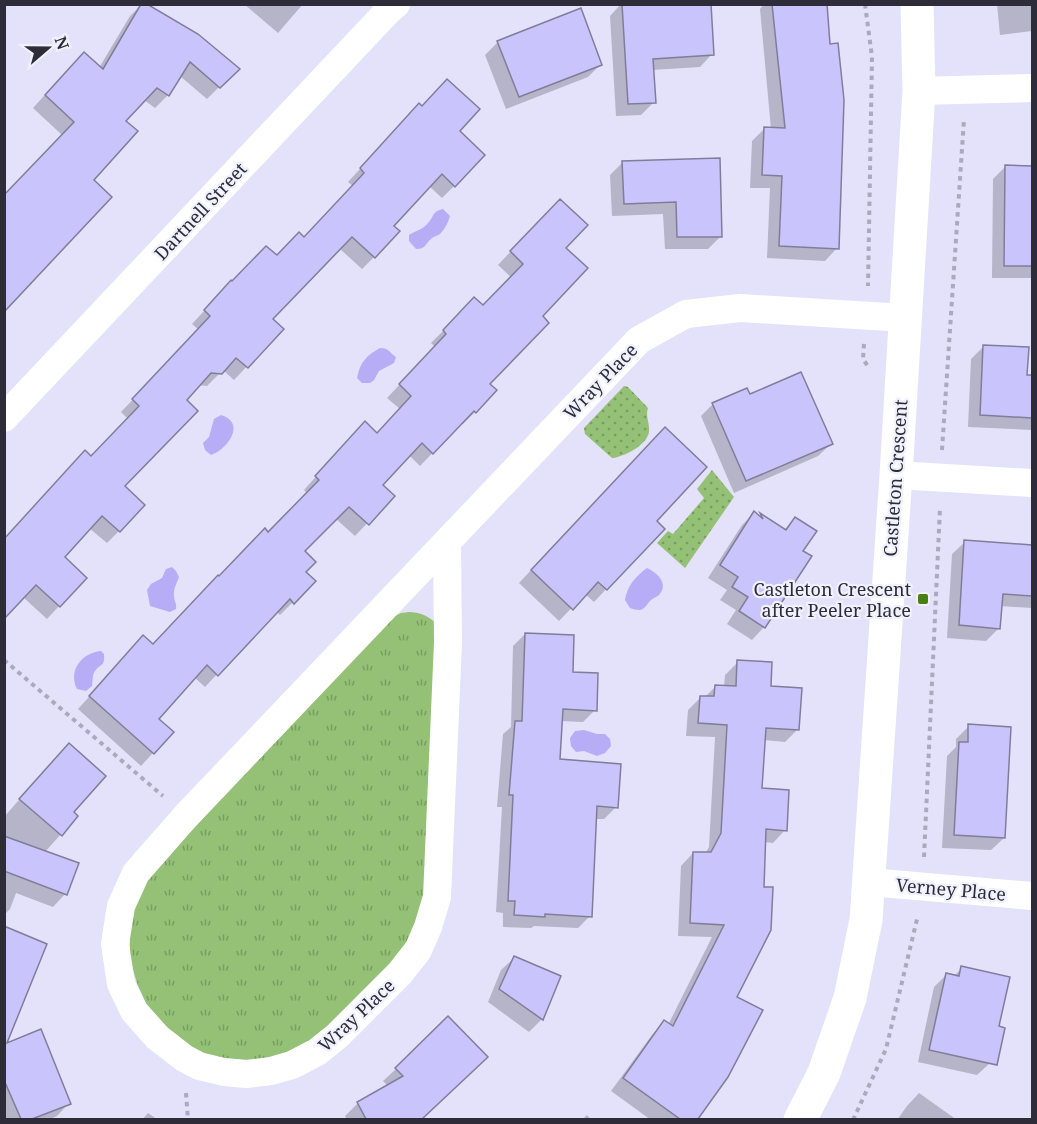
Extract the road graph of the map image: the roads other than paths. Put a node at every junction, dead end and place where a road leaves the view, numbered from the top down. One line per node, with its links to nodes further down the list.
1 (396, 4): 6 (street, Dartnell Street)
2 (917, 4): 4 (street, Castleton Crescent)
3 (1032, 88): 4 (street)
4 (919, 91): 5 (street, Castleton Crescent)
5 (905, 318): 7 (street, Castleton Crescent); 9 (street, Wray Place)
6 (4, 418)
7 (896, 475): 8 (street); 10 (street, Castleton Crescent)
8 (1032, 483)
9 (447, 543): 9 (street, Wray Place)
10 (869, 882): 11 (street, Verney Place); 12 (street, Castleton Crescent)
11 (1032, 896)
12 (800, 1119)

